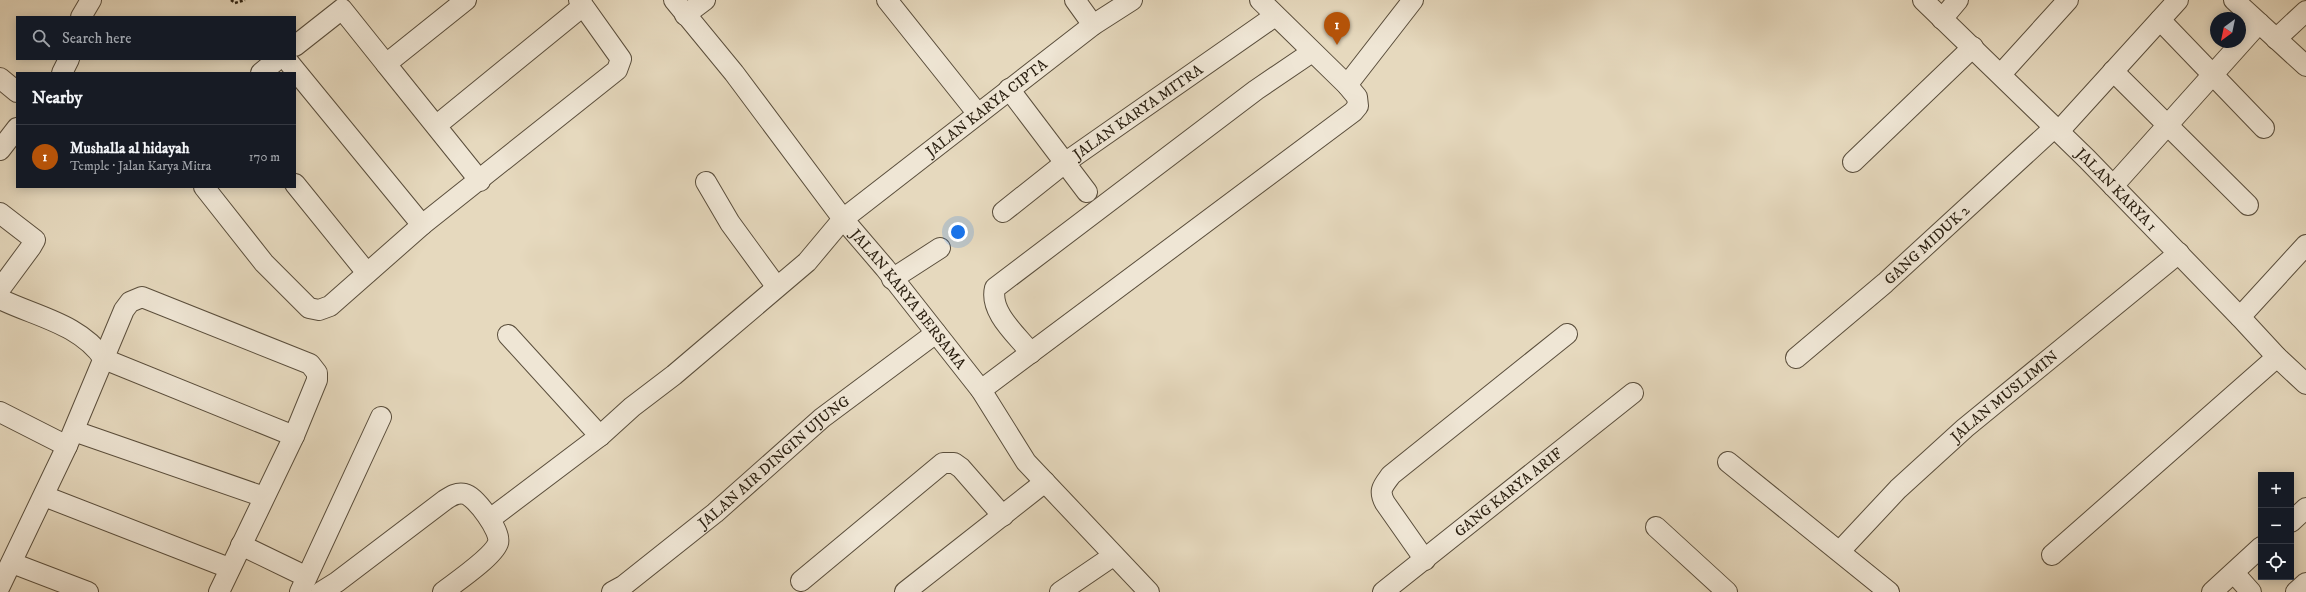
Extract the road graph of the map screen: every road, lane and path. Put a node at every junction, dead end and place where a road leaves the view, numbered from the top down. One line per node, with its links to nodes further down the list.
1 (91, 0): 20 (street)
2 (231, 0): 3 (path)
3 (245, 0)
4 (466, 0): 33 (street)
5 (705, 0): 18 (street)
6 (887, 0): 44 (street)
7 (1075, 0): 25 (street)
8 (1132, 0): 25 (street, JALAN KARYA CIPTA)
9 (1260, 0): 21 (street)
10 (1413, 0): 41 (street)
11 (1923, 0): 22 (street, JALAN KARYA 1)
12 (1958, 0): 22 (street)
13 (2068, 0): 38 (street)
14 (2178, 0): 23 (street, GANG MIDUK 2)
15 (2234, 0): 24 (street)
16 (581, 3): 45 (street); 53 (street)
17 (347, 4): 27 (street); 33 (street)
18 (680, 7): 62 (street, JALAN KARYA BERSAMA)
19 (2306, 11): 26 (street)
20 (82, 16)
21 (1275, 16): 29 (street); 51 (street, JALAN KARYA MITRA)
22 (1942, 18): 28 (street, JALAN KARYA 1)
23 (2160, 20): 35 (street, GANG MIDUK 2); 39 (street)
24 (2259, 23): 26 (street); 39 (street)
25 (1093, 25): 42 (street, JALAN KARYA CIPTA)
26 (2276, 39): 34 (street)
27 (296, 45)
28 (1973, 47): 38 (street, JALAN KARYA 1); 52 (street)
29 (1312, 52): 41 (street); 76 (street)
30 (68, 60): 36 (street)
31 (277, 60): 37 (street)
32 (287, 60): 63 (street)
33 (386, 64): 45 (street)
34 (2306, 66)
35 (2113, 71): 46 (street); 49 (street, GANG MIDUK 2)
36 (62, 72)
37 (262, 72)
38 (2001, 74): 49 (street, JALAN KARYA 1)
39 (2212, 75): 46 (street); 47 (street)
40 (0, 78): 43 (street)
41 (1347, 85): 76 (street)
42 (1009, 89): 44 (street, JALAN KARYA CIPTA); 51 (street)
43 (16, 91)
44 (978, 114): 62 (street, JALAN KARYA CIPTA)
45 (437, 125): 53 (street)
46 (2168, 125): 56 (street); 59 (street)
47 (2264, 128)
48 (16, 129): 50 (street)
49 (2057, 129): 56 (street, JALAN KARYA 1); 77 (street, GANG MIDUK 2)
50 (0, 150)
51 (1066, 162): 58 (street); 60 (street, JALAN KARYA MITRA)
52 (1853, 162)
53 (480, 181): 63 (street)
54 (706, 182): 69 (street)
55 (296, 185): 67 (street)
56 (2113, 186): 66 (street, JALAN KARYA 1)
57 (205, 188): 67 (street)
58 (1087, 192)
59 (2248, 205)
60 (1003, 212)
61 (0, 213): 70 (street)
62 (843, 219): 68 (street, JALAN KARYA BERSAMA); 69 (street, JALAN KARYA CIPTA)
63 (422, 225): 67 (street)
64 (2306, 245): 72 (street)
65 (940, 248): 68 (street)
66 (2178, 254): 72 (street, JALAN KARYA 1); 99 (street, JALAN MUSLIMIN)
67 (367, 273)
68 (892, 279): 73 (street, JALAN KARYA BERSAMA)
69 (776, 286): 86 (street, JALAN KARYA CIPTA)
70 (0, 289)
71 (0, 299): 79 (street)
72 (2240, 317): 78 (street, JALAN KARYA 1)
73 (936, 333): 81 (street, JALAN KARYA BERSAMA); 114 (street, JALAN AIR DINGIN UJUNG)
74 (1567, 334): 102 (street)
75 (508, 335): 86 (street)
76 (1031, 353): 81 (street)
77 (1796, 358)
78 (2277, 358): 80 (street, JALAN KARYA 1); 100 (street)
79 (104, 360): 85 (street); 85 (street); 87 (street)
80 (2306, 384)
81 (980, 390): 89 (street, JALAN KARYA BERSAMA)
82 (1633, 393): 102 (street, GANG KARYA ARIF)
83 (0, 412): 87 (street)
84 (381, 417): 108 (street)
85 (294, 436): 91 (street)
86 (600, 436): 94 (street, JALAN KARYA CIPTA)
87 (71, 438): 90 (street); 91 (street)
88 (1728, 462): 99 (street)
89 (1045, 482): 93 (street); 101 (street, JALAN KARYA BERSAMA)
90 (44, 496): 103 (street); 104 (street)
91 (264, 497): 97 (street)
92 (2306, 508): 95 (street)
93 (1003, 516): 106 (street); 115 (street)
94 (490, 519): 112 (street); 113 (street)
95 (2294, 519)
96 (1656, 527): 119 (street)
97 (241, 545): 104 (street); 108 (street)
98 (2258, 550): 105 (street)
99 (1840, 551): 120 (street)
100 (2052, 555)
101 (1113, 556): 116 (street); 117 (street, JALAN KARYA BERSAMA)
102 (1424, 560): 118 (street, GANG KARYA ARIF)
103 (12, 563): 109 (street); 110 (street)
104 (229, 568): 111 (street)
105 (2234, 573): 121 (street); 122 (street)
106 (801, 581)
107 (2306, 583): 123 (street)
108 (302, 584)
109 (0, 586)
110 (88, 592)
111 (219, 592)
112 (321, 592)
113 (443, 592)
114 (612, 592)
115 (904, 592)
116 (1060, 592)
117 (1149, 592)
118 (1383, 592)
119 (1727, 592)
120 (1889, 592)
121 (2212, 592)
122 (2251, 592)
123 (2296, 592)

